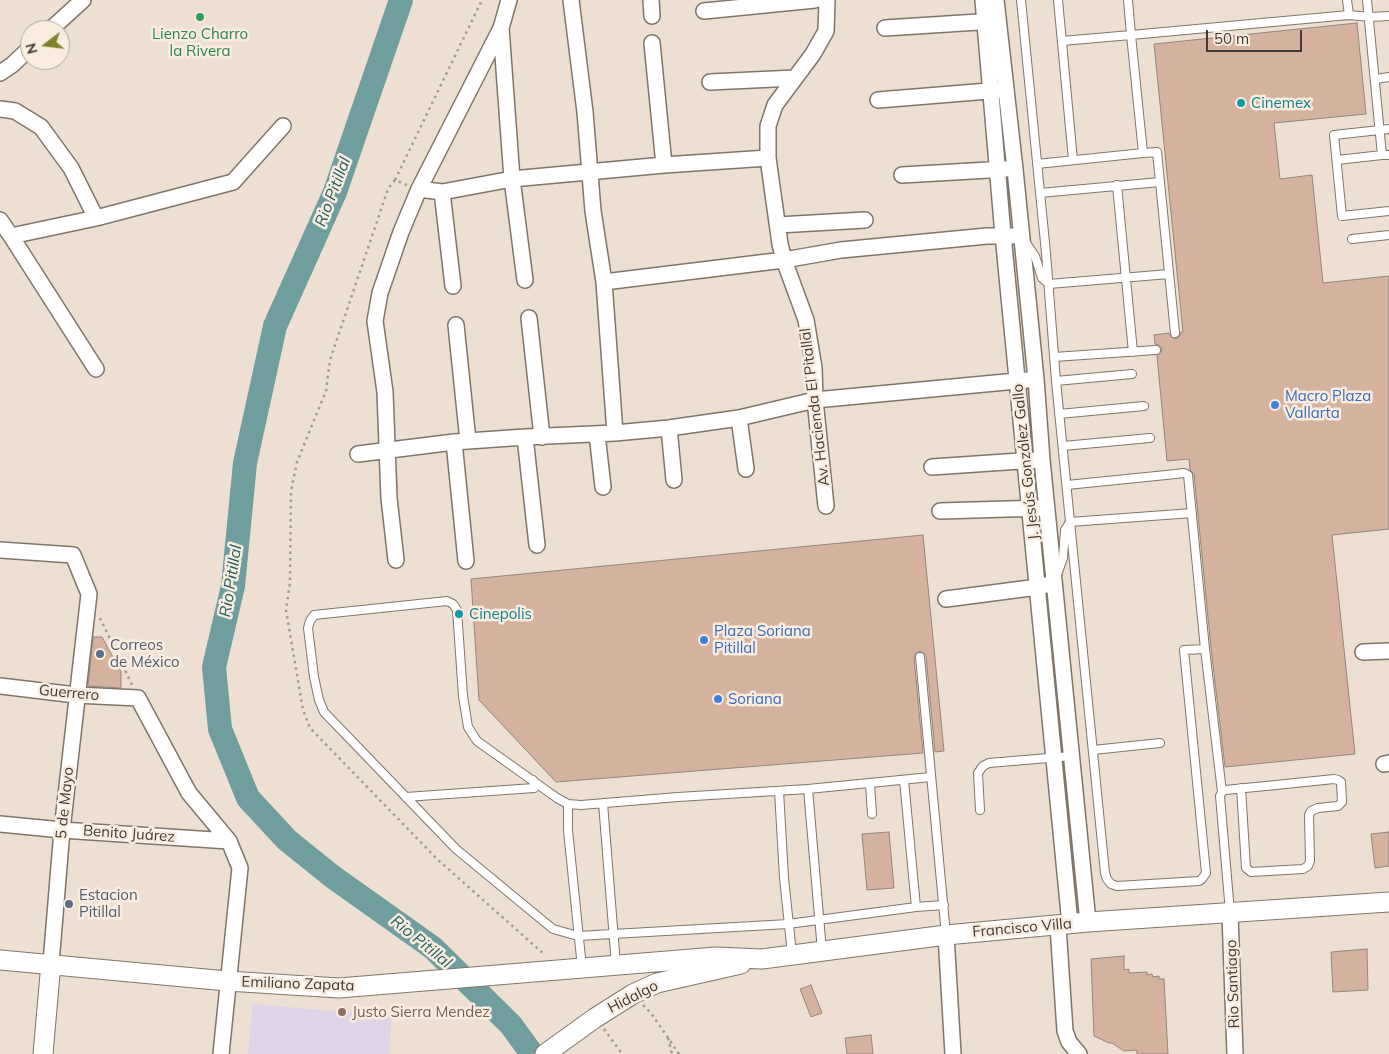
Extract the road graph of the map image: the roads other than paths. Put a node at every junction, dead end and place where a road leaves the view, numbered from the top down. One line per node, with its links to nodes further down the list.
1 (83, 0): 19 (street)
2 (509, 0): 21 (street)
3 (571, 0): 46 (street)
4 (651, 0): 15 (street)
5 (816, 0): 14 (street)
6 (827, 0): 29 (street, Av. Hacienda El Pitallal)
7 (983, 0): 20 (street, J. Jesús González Gallo)
8 (996, 0): 20 (street, J. Jesús González Gallo)
9 (1021, 0): 42 (lane)
10 (1058, 0): 24 (lane)
11 (1128, 0): 23 (lane)
12 (1347, 0): 16 (lane)
13 (1367, 0): 18 (lane)
14 (704, 11)
15 (652, 16)
16 (1349, 16): 18 (lane); 23 (lane)
17 (1389, 16): 18 (lane)
18 (1370, 17): 30 (lane)
19 (61, 20)
20 (992, 21): 22 (street); 32 (street, J. Jesús González Gallo)
21 (501, 28): 48 (street); 51 (street)
22 (886, 28)
23 (1131, 35): 24 (lane); 37 (lane)
24 (1062, 41): 40 (lane)
25 (652, 43): 43 (street)
26 (20, 57): 27 (street)
27 (0, 73)
28 (1389, 77): 30 (lane)
29 (795, 78): 31 (street); 39 (street, Av. Hacienda El Pitallal)
30 (1376, 79): 36 (lane)
31 (710, 82)
32 (999, 90): 33 (street); 44 (street, J. Jesús González Gallo); 45 (street, J. Jesús González Gallo)
33 (878, 100)
34 (0, 109): 55 (street)
35 (282, 126): 55 (street)
36 (1385, 129): 38 (lane); 41 (lane)
37 (1143, 153): 40 (lane); 49 (lane)
38 (1386, 155): 41 (lane)
39 (768, 158): 43 (street); 58 (street, Av. Hacienda El Pitallal)
40 (1073, 160): 42 (lane)
41 (1337, 160): 54 (lane)
42 (1037, 164): 53 (lane)
43 (664, 165): 46 (street)
44 (1015, 169): 45 (street); 62 (street, J. Jesús González Gallo)
45 (998, 170): 47 (street); 61 (street, J. Jesús González Gallo)
46 (590, 171): 48 (street); 68 (street)
47 (902, 175)
48 (512, 179): 52 (street); 67 (street)
49 (1160, 182): 50 (lane); 65 (lane)
50 (1117, 185): 53 (lane); 66 (lane)
51 (419, 190): 52 (street); 94 (street)
52 (442, 192): 70 (street)
53 (1040, 193): 69 (lane)
54 (1389, 211)
55 (96, 218): 60 (street)
56 (0, 220): 60 (street)
57 (865, 220): 58 (street)
58 (778, 225): 64 (street, Av. Hacienda El Pitallal)
59 (1389, 235): 63 (lane)
60 (10, 236): 77 (street)
61 (1003, 236): 62 (street); 64 (street); 80 (street, J. Jesús González Gallo)
62 (1021, 236): 69 (lane); 79 (street, J. Jesús González Gallo)
63 (1352, 239)
64 (784, 260): 68 (street); 82 (street, Av. Hacienda El Pitallal)
65 (1169, 274): 66 (lane); 73 (lane)
66 (1126, 278): 69 (lane); 75 (lane)
67 (525, 280)
68 (604, 282): 87 (street)
69 (1048, 284): 76 (lane)
70 (452, 286)
71 (529, 318): 90 (street)
72 (456, 325): 92 (street)
73 (1175, 332)
74 (1156, 350): 75 (lane)
75 (1133, 352): 76 (lane)
76 (1054, 357): 81 (lane)
77 (96, 369)
78 (1132, 374): 81 (lane)
79 (1036, 379): 80 (street); 96 (street, J. Jesús González Gallo)
80 (1017, 382): 82 (street); 97 (street, J. Jesús González Gallo)
81 (1056, 382): 84 (lane)
82 (815, 400): 85 (street); 103 (street, Av. Hacienda El Pitallal)
83 (1144, 406): 84 (lane)
84 (1059, 414): 93 (lane)
85 (739, 418): 86 (street); 99 (street)
86 (669, 428): 87 (street); 100 (street)
87 (615, 433): 88 (street)
88 (597, 434): 90 (street); 102 (street)
89 (525, 437): 90 (street); 92 (street); 109 (street)
90 (542, 437)
91 (1150, 438): 93 (lane)
92 (461, 442): 94 (street); 112 (street)
93 (1063, 446): 101 (lane)
94 (386, 451): 95 (street); 111 (street)
95 (358, 454)
96 (1042, 460): 97 (street); 104 (street, J. Jesús González Gallo)
97 (1026, 461): 98 (street); 105 (street, J. Jesús González Gallo)
98 (932, 467)
99 (746, 469)
100 (674, 480)
101 (1067, 485): 107 (lane); 108 (lane)
102 (602, 487)
103 (826, 506)
104 (1047, 508): 105 (street); 113 (street, J. Jesús González Gallo)
105 (1031, 509): 106 (street); 114 (street, J. Jesús González Gallo)
106 (940, 511)
107 (1192, 513): 108 (lane); 116 (lane)
108 (1070, 522): 113 (lane); 123 (lane)
109 (537, 545)
110 (0, 550): 121 (street, 5 de Mayo)
111 (396, 560)
112 (466, 561)
113 (1054, 582): 114 (street); 124 (street, J. Jesús González Gallo)
114 (1038, 587): 115 (street); 125 (street, J. Jesús González Gallo)
115 (946, 599)
116 (1205, 649): 123 (lane); 133 (lane)
117 (1389, 650): 118 (street)
118 (1363, 652)
119 (920, 656): 126 (lane)
120 (0, 686): 121 (street, Guerrero)
121 (76, 695): 140 (street, 5 de Mayo); 141 (street, Guerrero)
122 (1160, 743): 123 (lane)
123 (1093, 750)
124 (1072, 756): 125 (lane); 148 (street, J. Jesús González Gallo)
125 (1055, 758): 137 (lane); 148 (street, J. Jesús González Gallo)
126 (930, 777): 128 (lane); 143 (lane)
127 (534, 780): 134 (lane); 134 (lane); 136 (lane)
128 (904, 780): 129 (lane); 144 (lane)
129 (870, 784): 131 (lane); 138 (lane)
130 (1241, 788): 130 (lane); 133 (lane)
131 (808, 790): 132 (lane); 146 (lane)
132 (779, 791): 135 (lane); 147 (lane)
133 (1222, 792): 145 (lane)
134 (406, 797): 151 (lane)
135 (603, 803): 136 (lane); 149 (lane)
136 (568, 804): 151 (lane)
137 (980, 810)
138 (872, 814)
139 (0, 824): 140 (street, Benito Juárez)
140 (62, 830): 141 (street, Benito Juárez); 157 (street, 5 de Mayo)
141 (229, 841): 160 (street)
142 (1389, 902): 145 (street, Francisco Villa)
143 (944, 905): 144 (lane); 150 (lane)
144 (916, 908): 146 (lane)
145 (1230, 914): 148 (street, Francisco Villa); 166 (street, Rio Santiago)
146 (819, 920): 147 (lane); 152 (lane)
147 (788, 924): 149 (lane); 153 (lane)
148 (1072, 924): 150 (street, Francisco Villa); 165 (street)
149 (613, 934): 151 (lane); 158 (lane)
150 (946, 935): 152 (street, Francisco Villa); 164 (street)
151 (578, 936): 159 (lane)
152 (822, 951): 153 (street, Francisco Villa)
153 (792, 955): 154 (street, Francisco Villa)
154 (762, 959): 156 (street, Francisco Villa); 163 (street, Hidalgo)
155 (0, 960): 157 (street, Emiliano Zapata)
156 (656, 962): 158 (street, Emiliano Zapata)
157 (51, 963): 160 (street, Emiliano Zapata); 161 (street, 5 de Mayo)
158 (616, 966): 159 (street, Emiliano Zapata)
159 (582, 968): 160 (street, Emiliano Zapata)
160 (227, 981): 162 (street)
161 (42, 1054)
162 (221, 1054)
163 (545, 1054)
164 (953, 1054)
165 (1078, 1054)
166 (1235, 1054)

